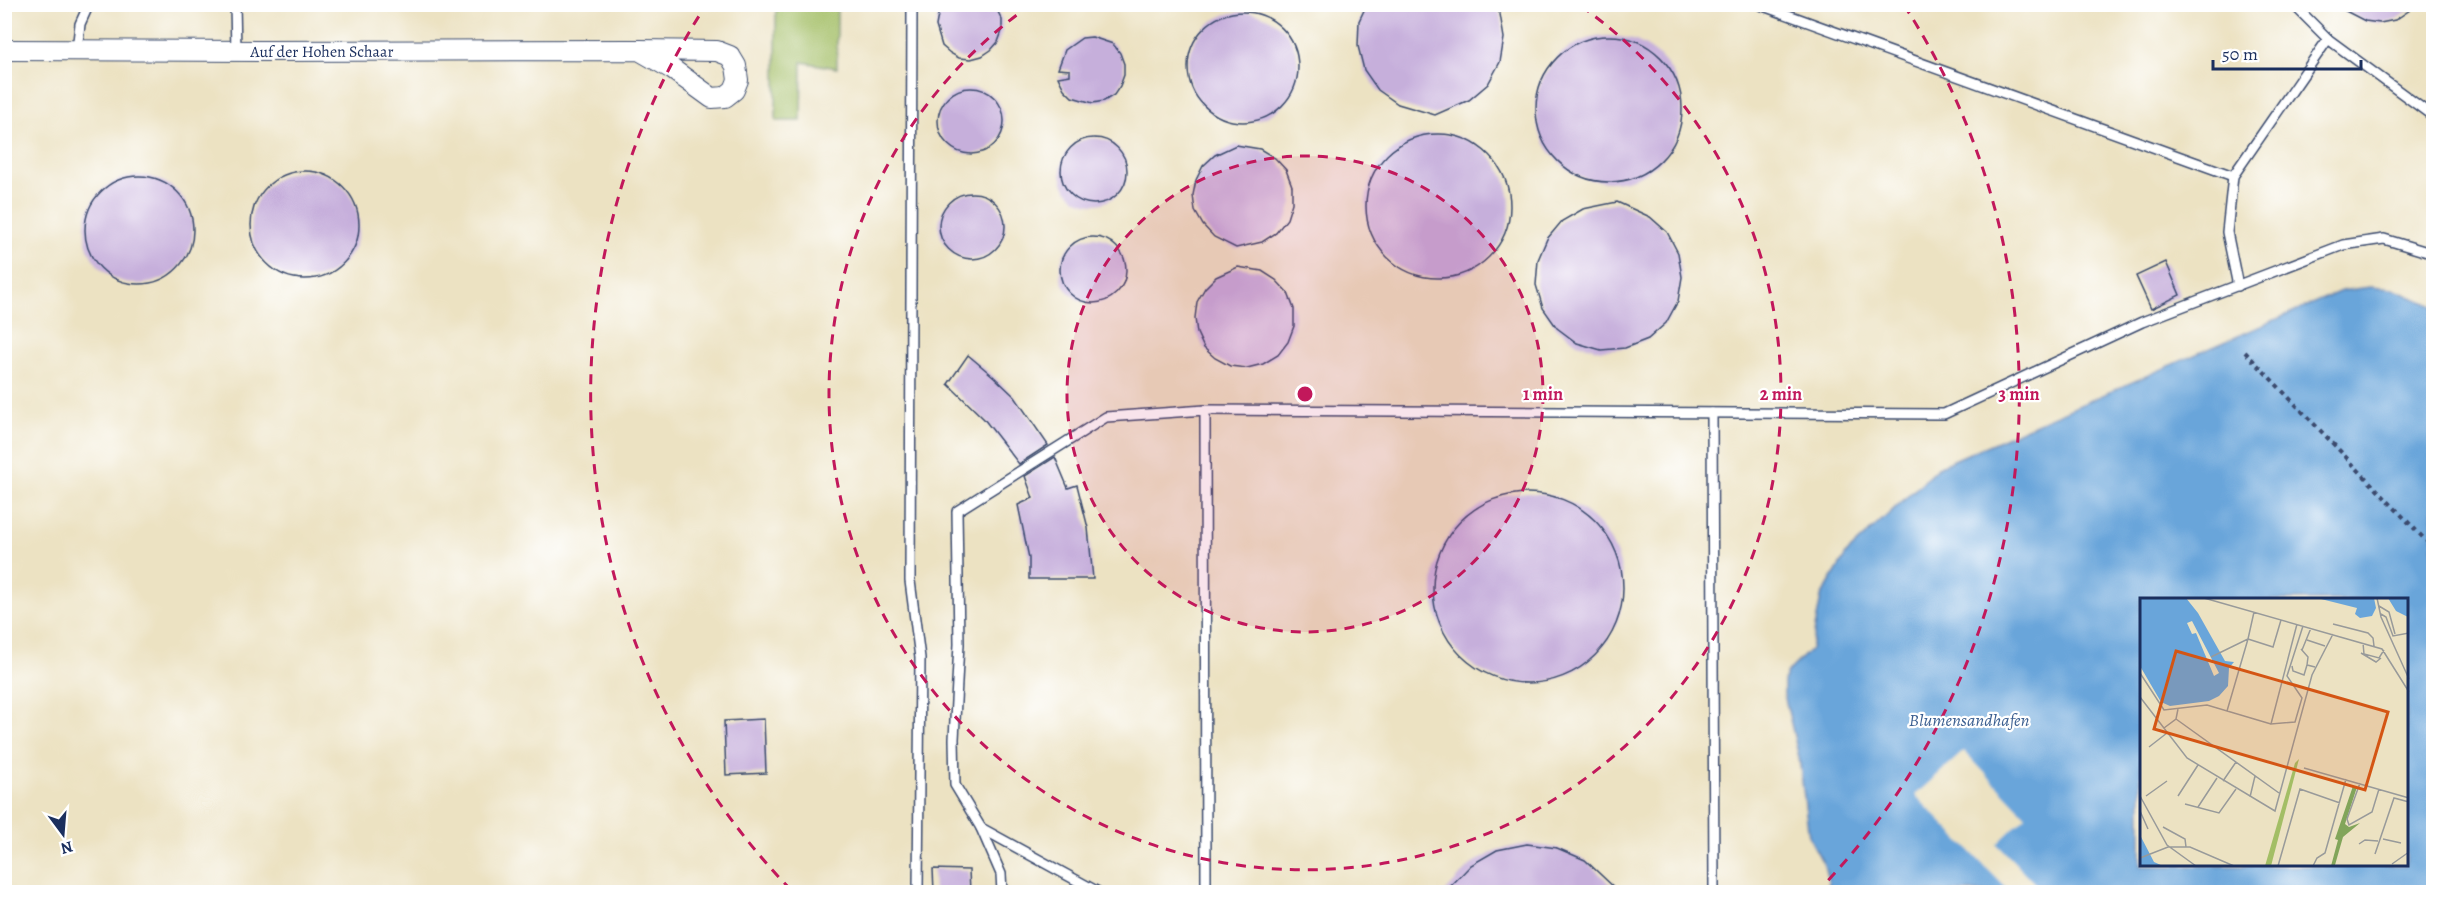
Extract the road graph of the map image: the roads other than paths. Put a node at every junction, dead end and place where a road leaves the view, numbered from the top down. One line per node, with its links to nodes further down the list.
1 (89, 4): 8 (lane)
2 (235, 4): 10 (lane)
3 (912, 4): 18 (lane)
4 (1758, 4): 12 (lane)
5 (2293, 4): 6 (lane)
6 (2328, 39): 11 (lane); 12 (lane)
7 (4, 50): 8 (street, Auf der Hohen Schaar)
8 (77, 50): 10 (street, Auf der Hohen Schaar)
9 (639, 50): 10 (street, Auf der Hohen Schaar)
10 (236, 51)
11 (2433, 117)
12 (2232, 176): 14 (lane)
13 (2433, 254): 14 (lane)
14 (2238, 286): 16 (lane)
15 (1205, 410): 16 (lane); 17 (lane); 21 (lane)
16 (1712, 413): 22 (lane)
17 (981, 828): 19 (lane); 20 (lane)
18 (918, 892)
19 (1002, 892)
20 (1098, 892)
21 (1206, 892)
22 (1714, 892)

